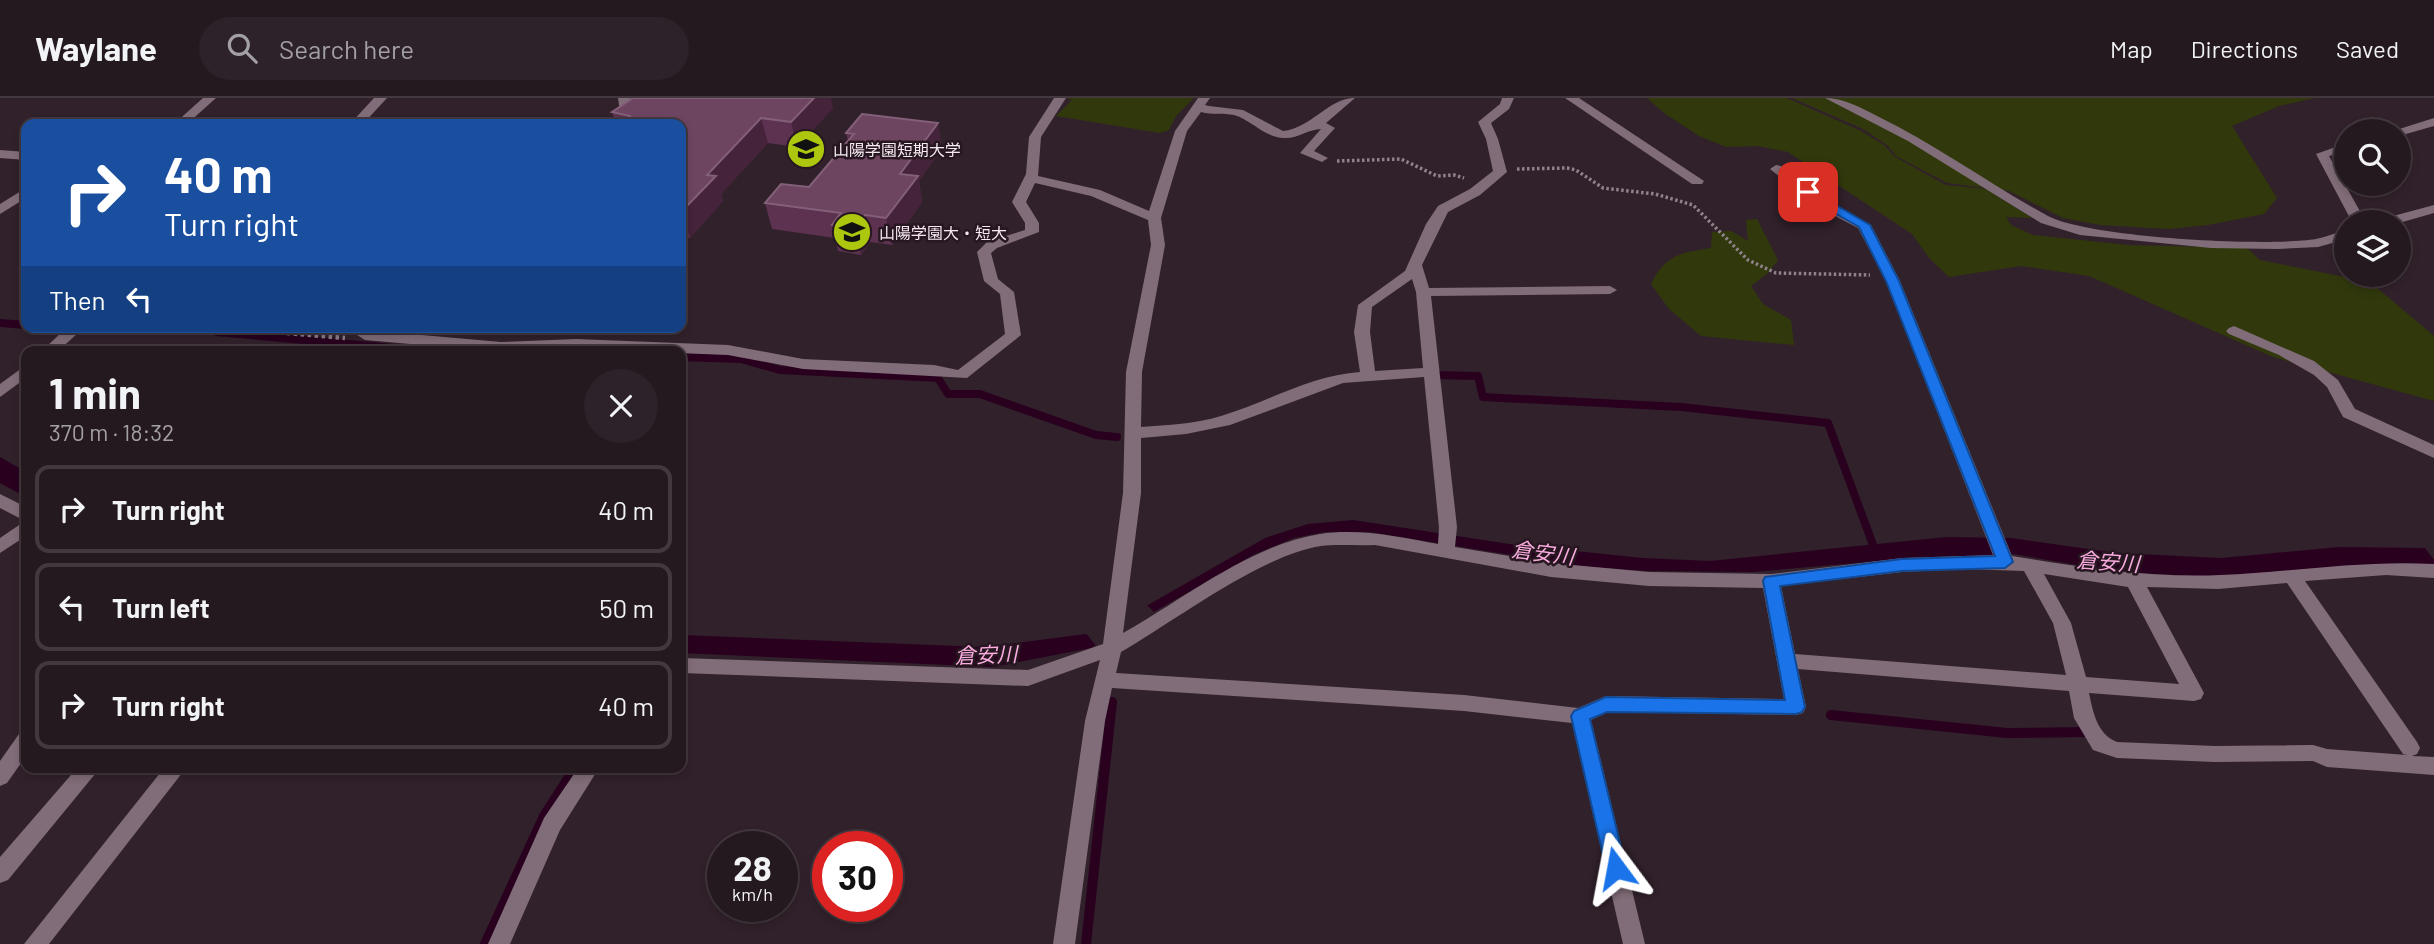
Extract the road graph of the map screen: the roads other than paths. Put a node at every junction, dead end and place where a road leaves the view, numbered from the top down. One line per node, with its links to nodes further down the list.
1 (210, 98): 10 (street)
2 (381, 98): 11 (street)
3 (624, 98): 12 (street)
4 (1060, 98): 22 (street)
5 (1349, 98): 14 (street)
6 (1508, 98): 30 (street)
7 (1571, 98): 23 (street)
8 (1831, 98): 29 (street)
9 (1200, 102): 14 (street); 28 (street)
10 (186, 119)
11 (361, 119)
12 (627, 119)
13 (2434, 122): 15 (street)
14 (1316, 124): 19 (street)
15 (2411, 129)
16 (2334, 151): 21 (street)
17 (0, 154): 18 (street)
18 (21, 156)
19 (1322, 158)
20 (1776, 169): 52 (street)
21 (2334, 176)
22 (1031, 178): 28 (street); 40 (street)
23 (1697, 181)
24 (21, 195): 25 (street)
25 (0, 210)
26 (2431, 213): 27 (street)
27 (2411, 217)
28 (1154, 218): 45 (street)
29 (2334, 238)
30 (1415, 264): 32 (street); 42 (street)
31 (1610, 290): 32 (street)
32 (1423, 292): 43 (street)
33 (2234, 331): 46 (street)
34 (70, 333): 36 (street)
35 (385, 333): 37 (street)
36 (55, 346)
37 (492, 346)
38 (525, 346): 39 (street)
39 (637, 346)
40 (686, 348)
41 (21, 374): 44 (street)
42 (1368, 374): 43 (street); 45 (street)
43 (1432, 374): 50 (street)
44 (0, 392)
45 (1133, 433): 58 (street)
46 (2434, 452)
47 (0, 500): 48 (street)
48 (21, 512)
49 (21, 531): 51 (street)
50 (1446, 543): 57 (street); 58 (street)
51 (0, 547)
52 (2004, 559): 53 (street); 57 (street)
53 (2029, 565): 56 (street); 62 (street)
54 (2434, 571): 55 (street)
55 (2292, 576): 56 (street); 65 (street)
56 (2134, 580): 62 (street)
57 (1771, 581): 59 (street)
58 (1113, 635): 60 (street); 61 (street)
59 (1787, 661): 62 (street); 63 (street)
60 (686, 665)
61 (1105, 680): 63 (street); 74 (street)
62 (2077, 683): 66 (street)
63 (1580, 716): 75 (street)
64 (21, 747): 70 (street)
65 (2410, 748)
66 (2434, 766)
67 (86, 773): 71 (street)
68 (172, 773): 72 (street)
69 (586, 773): 73 (street)
70 (0, 777)
71 (0, 873)
72 (35, 944)
73 (499, 944)
74 (1064, 944)
75 (1634, 944)

